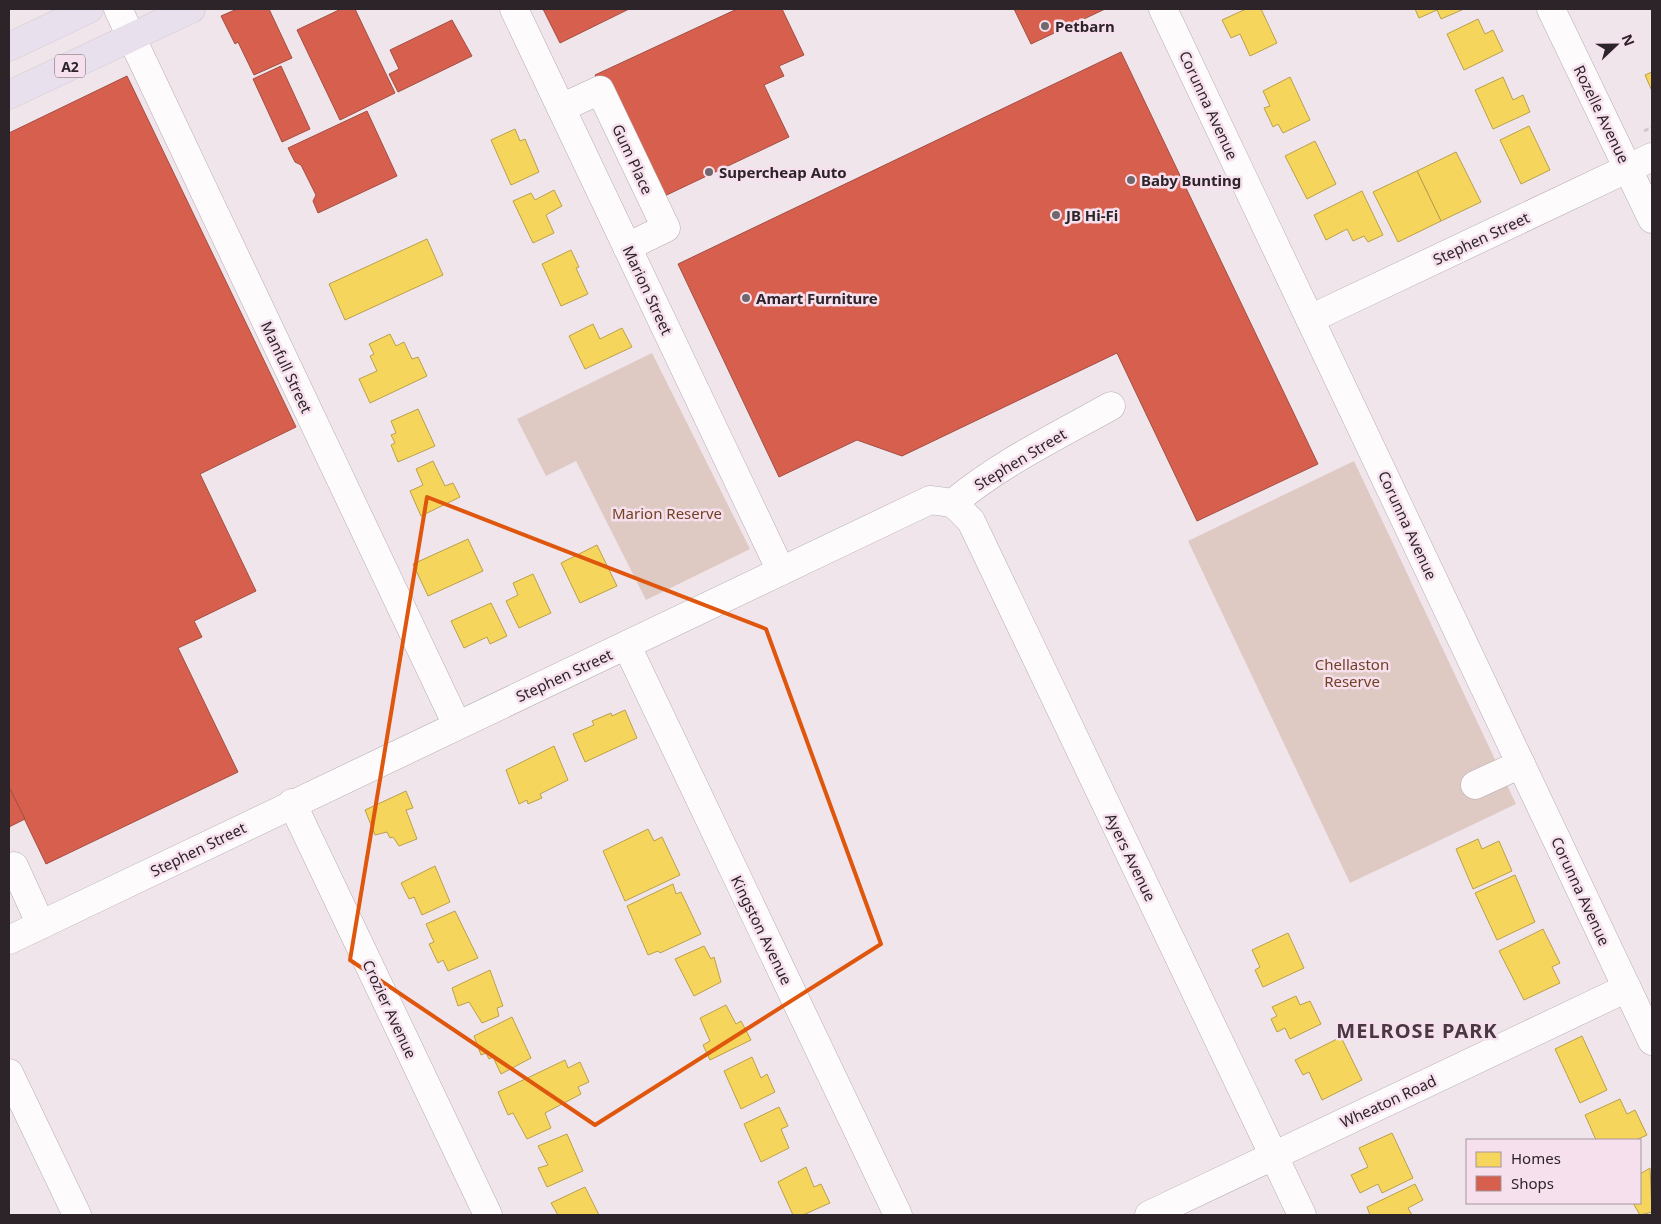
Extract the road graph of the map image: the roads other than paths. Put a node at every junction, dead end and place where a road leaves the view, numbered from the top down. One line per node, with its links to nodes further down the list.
1 (90, 9): 8 (highway)
2 (118, 9): 7 (street, Manfull Street)
3 (191, 9): 7 (highway, A2)
4 (514, 9): 10 (street, Marion Street)
5 (1163, 9): 15 (street, Corunna Avenue)
6 (1551, 9): 12 (street, Rozelle Avenue)
7 (131, 37): 9 (highway, A2); 20 (street, Manfull Street)
8 (9, 47)
9 (9, 95)
10 (561, 108): 14 (street, Marion Street); 14 (street, Gum Place)
11 (1652, 157): 12 (street, Stephen Street)
12 (1628, 169): 13 (street, Rozelle Avenue); 15 (street, Stephen Street)
13 (1652, 220)
14 (627, 247): 18 (street, Marion Street)
15 (1310, 319): 21 (street, Corunna Avenue)
16 (1111, 406): 17 (street, Stephen Street)
17 (953, 503): 18 (street, Stephen Street); 30 (street, Ayers Avenue)
18 (781, 571): 19 (street, Stephen Street)
19 (627, 646): 20 (street, Stephen Street); 33 (street, Kingston Avenue)
20 (457, 725): 23 (street, Stephen Street)
21 (1521, 764): 22 (street); 27 (street, Corunna Avenue)
22 (1475, 785)
23 (292, 803): 25 (street, Stephen Street); 32 (street, Crozier Avenue)
24 (9, 869): 25 (street)
25 (41, 925): 26 (street, Stephen Street)
26 (9, 940)
27 (1637, 992): 28 (street, Corunna Avenue); 30 (street, Wheaton Road)
28 (1652, 1041)
29 (9, 1073): 31 (street)
30 (1274, 1156): 34 (street, Wheaton Road); 35 (street, Ayers Avenue)
31 (77, 1215)
32 (488, 1215)
33 (898, 1215)
34 (1149, 1215)
35 (1302, 1215)

